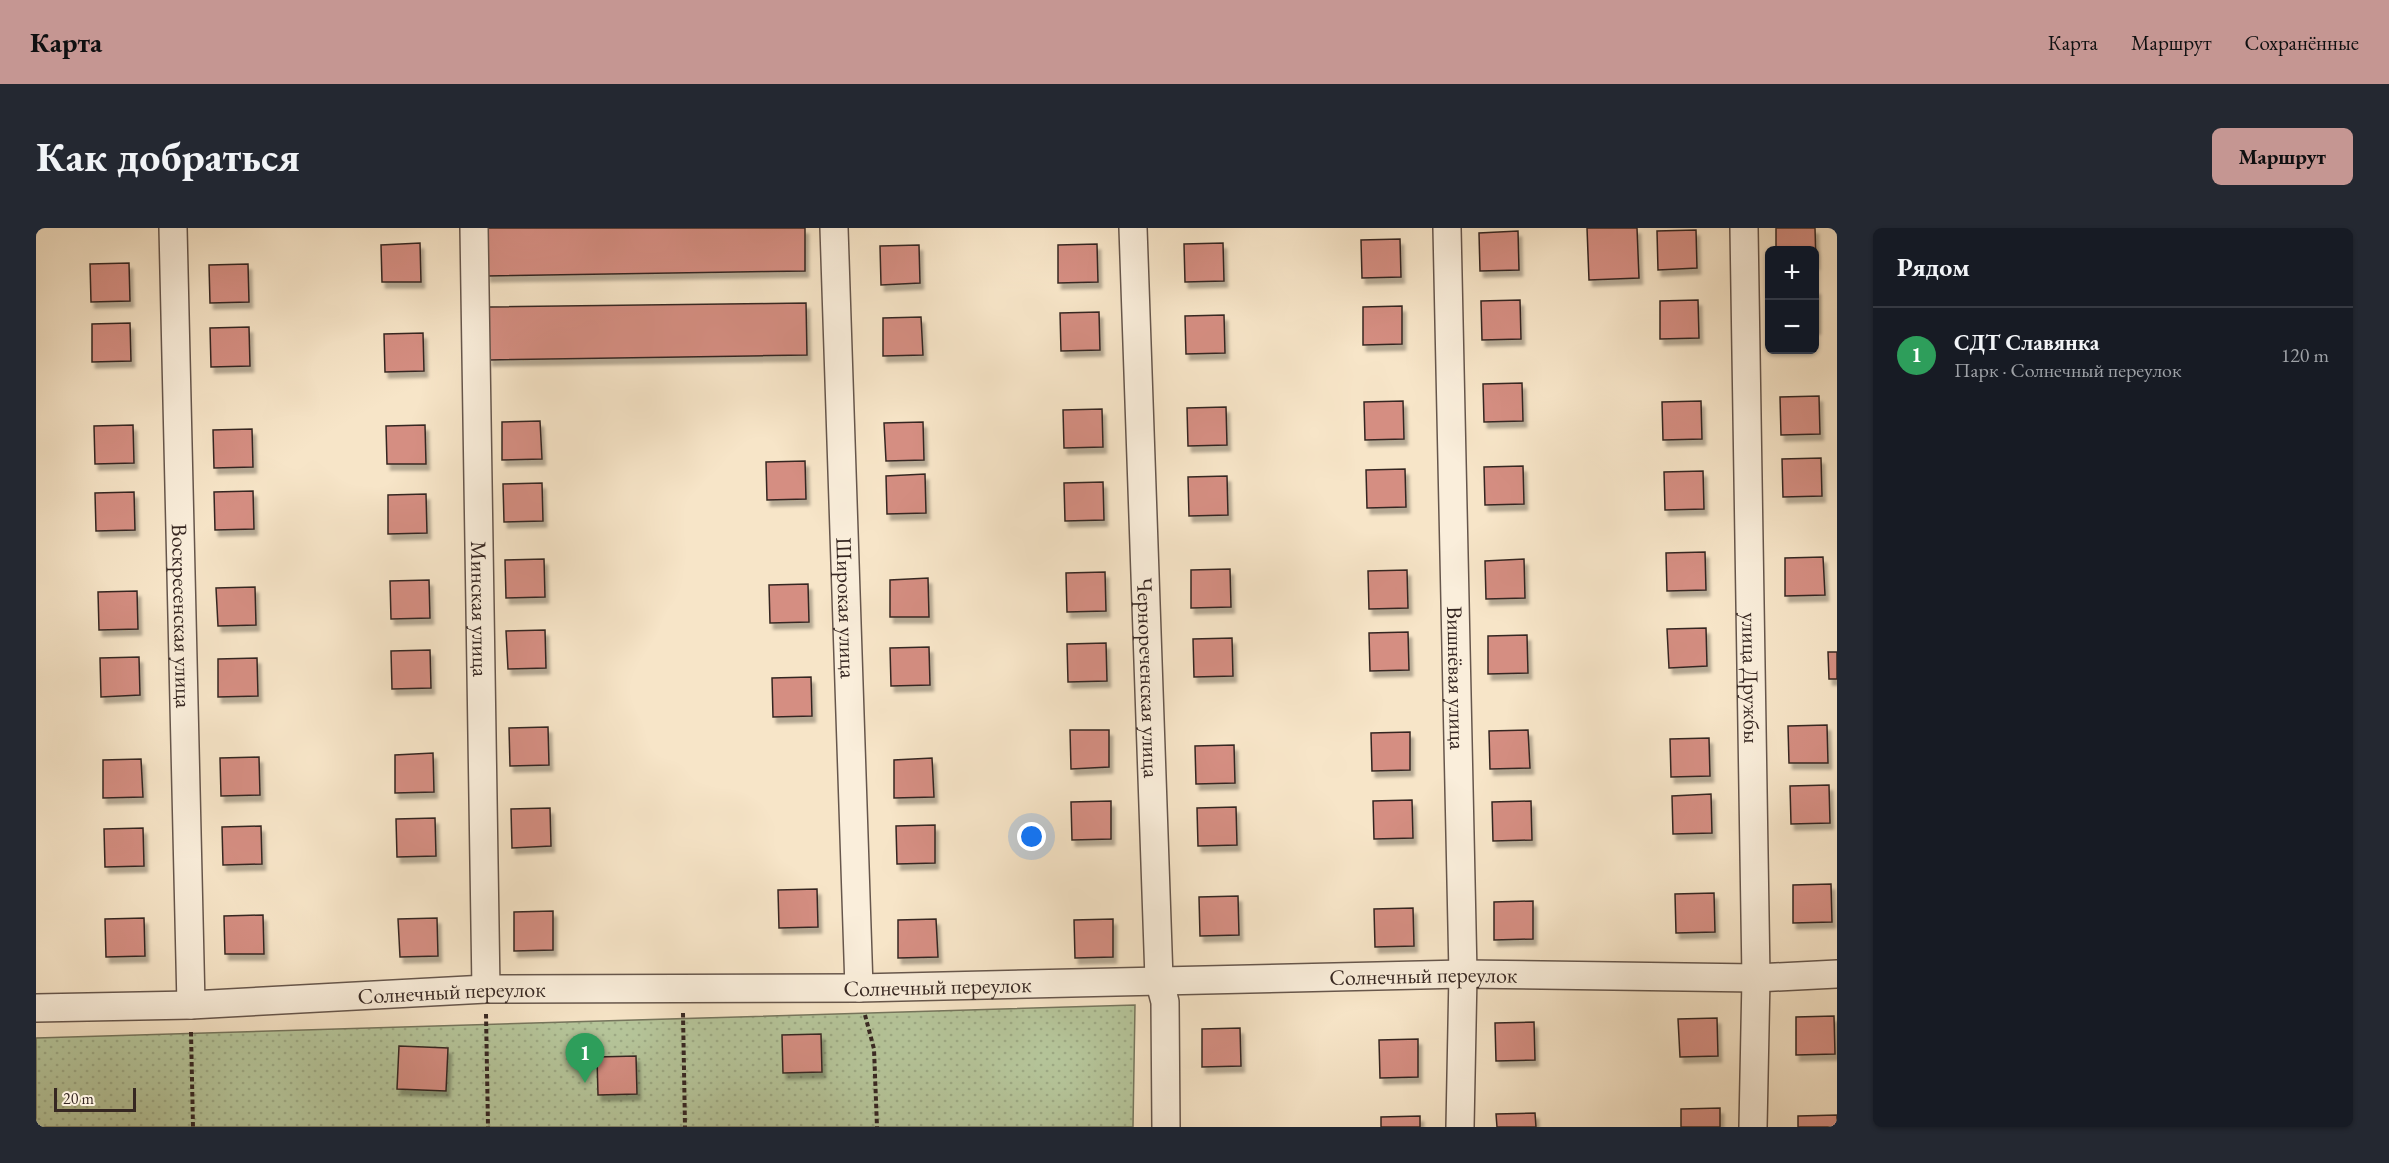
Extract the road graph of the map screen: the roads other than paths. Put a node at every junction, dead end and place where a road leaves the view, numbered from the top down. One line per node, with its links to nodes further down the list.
1 (173, 228): 13 (street, Воскресенская улица)
2 (474, 228): 12 (street, Минская улица)
3 (834, 228): 11 (street, Широкая улица)
4 (1133, 228): 10 (street, Чернореченская улица)
5 (1447, 228): 7 (street, Вишнёвая улица)
6 (1744, 228): 9 (street, улица Дружбы)
7 (1463, 974): 9 (street, Солнечный переулок); 10 (street, Солнечный переулок); 16 (street, Вишнёвая улица)
8 (1837, 974): 9 (street, Солнечный переулок)
9 (1756, 978): 17 (street, улица Дружбы)
10 (1159, 979): 11 (street, Солнечный переулок); 15 (street, Чернореченская улица)
11 (859, 988): 12 (street, Солнечный переулок)
12 (486, 989): 13 (street, Солнечный переулок)
13 (191, 1005): 14 (street, Солнечный переулок)
14 (36, 1008)
15 (1166, 1127)
16 (1460, 1127)
17 (1753, 1127)

